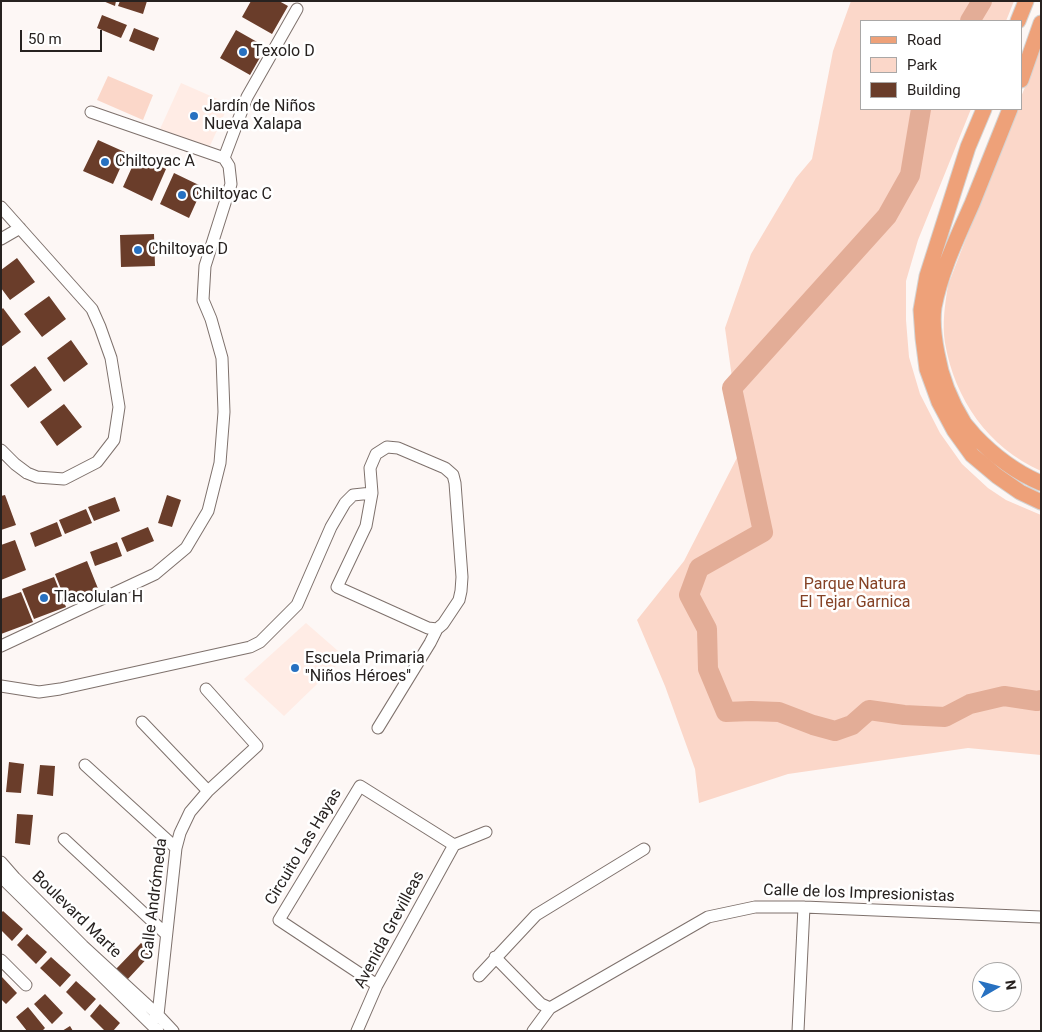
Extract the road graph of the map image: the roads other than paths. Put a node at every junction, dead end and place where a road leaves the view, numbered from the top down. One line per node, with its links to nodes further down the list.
1 (1026, 1): 3 (main road)
2 (297, 9): 10 (street)
3 (1018, 20)
4 (1041, 23): 5 (main road)
5 (1036, 49): 6 (main road)
6 (1022, 78)
7 (984, 110): 17 (main road)
8 (1010, 110): 15 (main road)
9 (91, 112): 10 (street)
10 (224, 158): 19 (street)
11 (1, 207): 12 (street)
12 (20, 228): 13 (street); 14 (street)
13 (1, 238)
14 (1, 450)
15 (1041, 483)
16 (372, 493): 18 (street); 18 (street); 20 (street)
17 (1041, 502)
18 (438, 629): 23 (street)
19 (1, 646)
20 (1, 686)
21 (206, 690): 25 (street, Calle Andrómeda)
22 (142, 722): 25 (street)
23 (378, 728)
24 (85, 765): 29 (street)
25 (208, 791): 29 (street, Calle Andrómeda)
26 (486, 832): 28 (street)
27 (64, 839): 35 (street)
28 (454, 846): 40 (street, Avenida Grevilleas); 40 (street, Circuito Las Hayas)
29 (176, 848): 35 (street, Calle Andrómeda)
30 (644, 849): 36 (street)
31 (1, 862): 42 (street, Boulevard Marte)
32 (1, 877): 42 (street, Boulevard Marte)
33 (804, 907): 34 (street, Calle de los Impresionistas); 41 (street, Calle de los Impresionistas); 46 (street)
34 (1041, 917)
35 (166, 934): 42 (street, Calle Andrómeda)
36 (495, 957): 38 (street); 41 (street)
37 (1, 960): 39 (street)
38 (478, 976)
39 (26, 985)
40 (376, 985): 44 (street, Avenida Grevilleas)
41 (550, 1008): 45 (street, Calle de los Impresionistas)
42 (155, 1023): 43 (street, Boulevard Marte)
43 (174, 1031)
44 (357, 1031)
45 (533, 1031)
46 (798, 1031)

